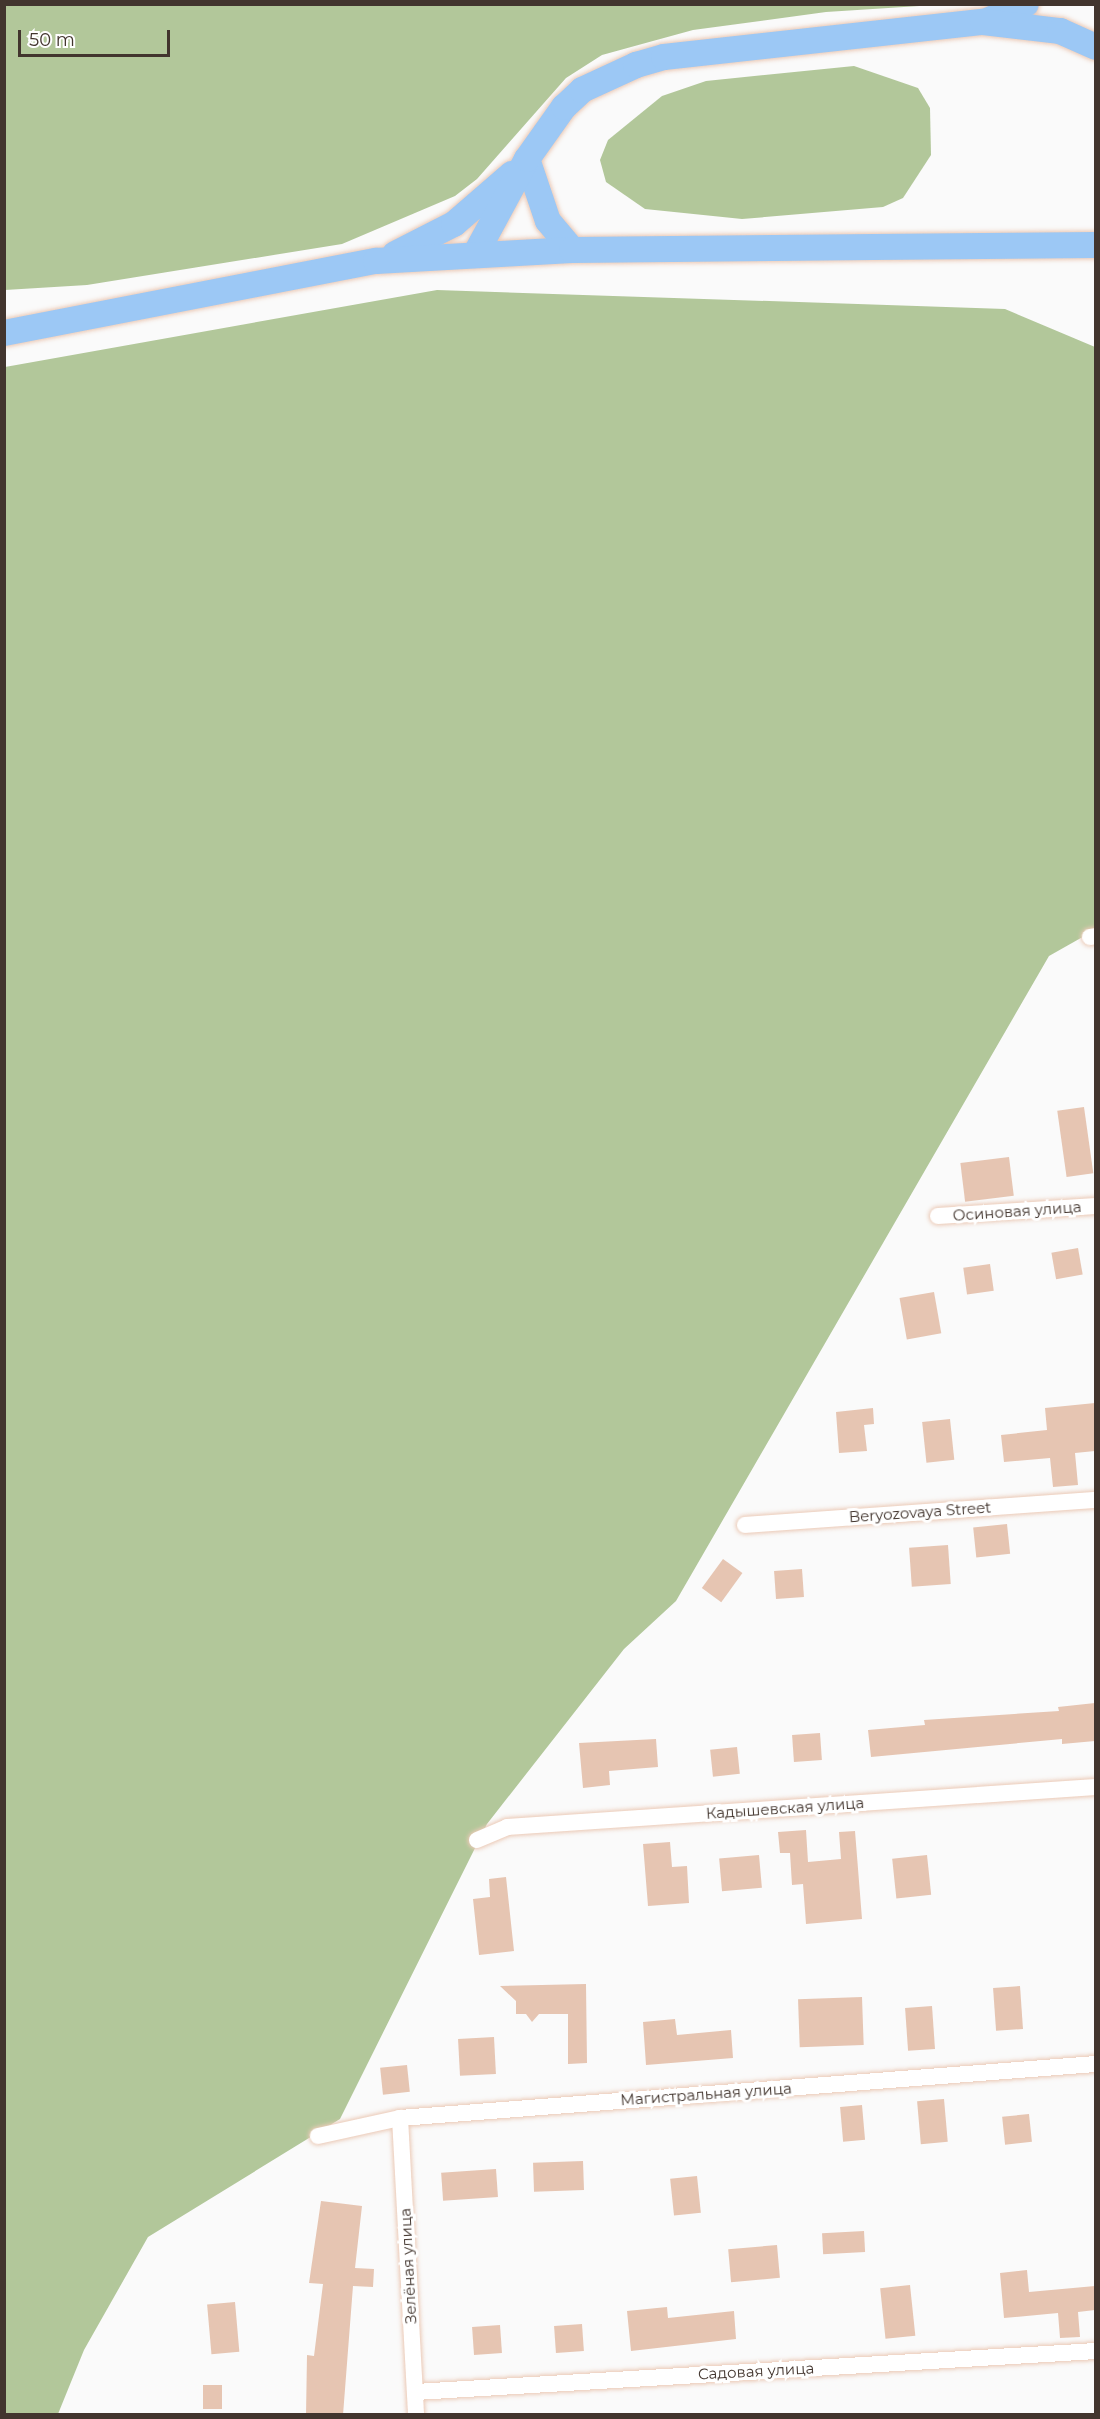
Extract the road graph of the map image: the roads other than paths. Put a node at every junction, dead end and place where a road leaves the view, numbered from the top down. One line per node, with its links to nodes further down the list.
1 (1026, 4): 2 (main road)
2 (983, 22): 3 (main road); 4 (main road)
3 (1095, 47)
4 (527, 159): 6 (main road); 7 (main road); 8 (main road)
5 (1095, 245): 6 (main road)
6 (572, 250): 7 (main road)
7 (475, 255): 8 (main road)
8 (376, 261): 9 (main road)
9 (4, 333)
10 (1095, 1206): 11 (street, Осиновая улица)
11 (938, 1216)
12 (1095, 1500): 13 (street, Beryozovaya Street)
13 (745, 1525)
14 (1095, 1787): 15 (street, Кадышевская улица)
15 (477, 1840)
16 (1095, 2064): 17 (street, Магистральная улица)
17 (400, 2118): 18 (street, Магистральная улица); 20 (street, Зелёная улица)
18 (318, 2136)
19 (1095, 2351): 20 (street, Садовая улица)
20 (416, 2392): 21 (street, Зелёная улица)
21 (416, 2415)

